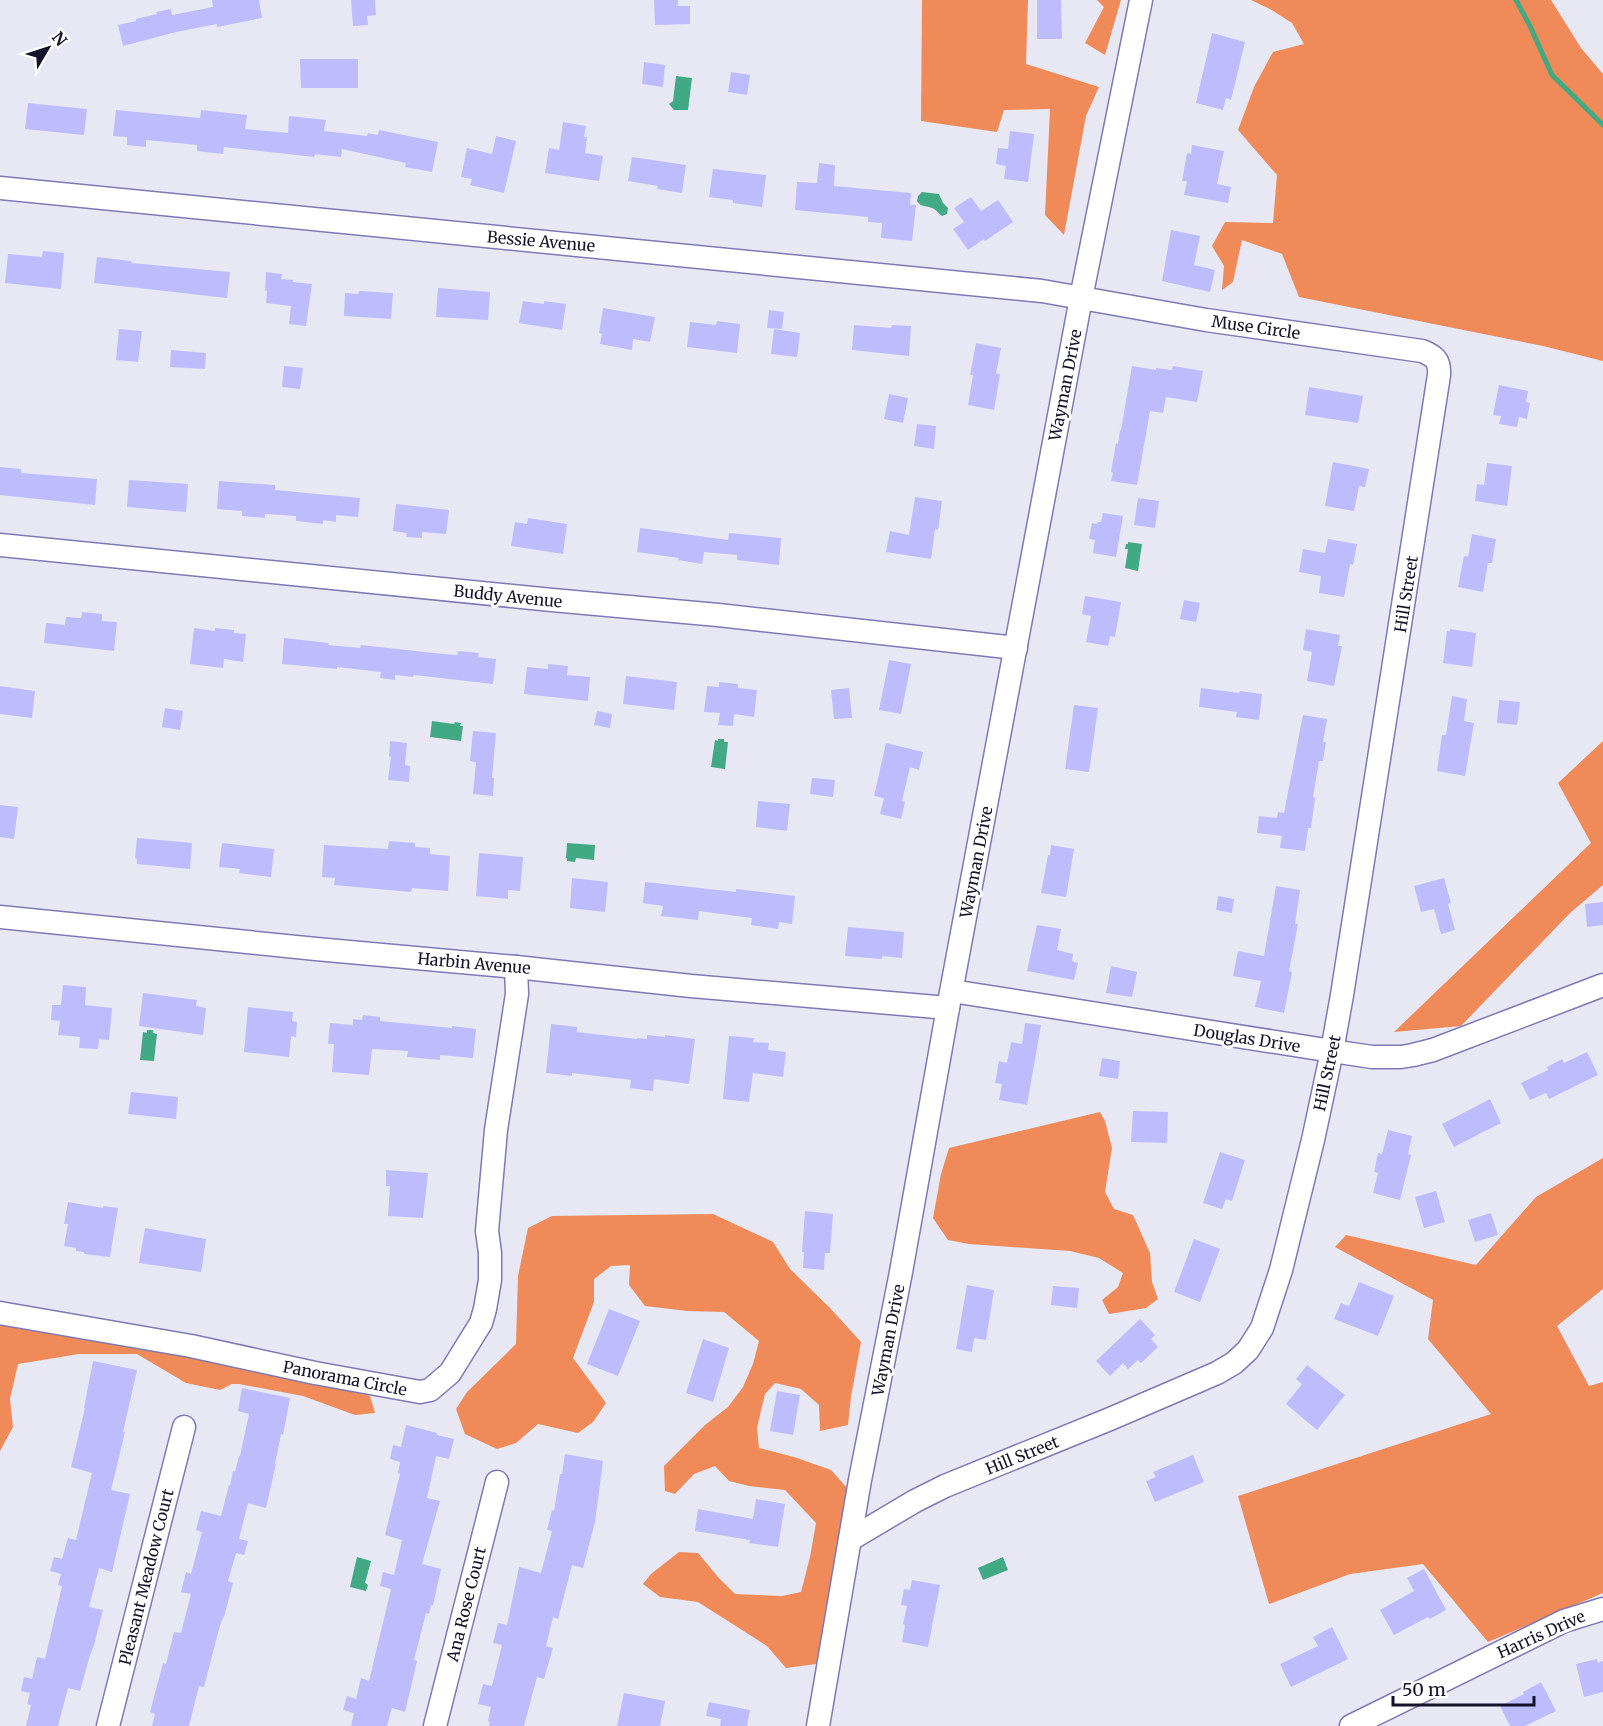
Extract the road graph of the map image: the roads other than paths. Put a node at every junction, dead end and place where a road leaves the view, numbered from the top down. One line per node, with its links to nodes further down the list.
1 (1141, 0): 3 (street, Wayman Drive)
2 (0, 188): 3 (street, Bessie Avenue)
3 (1081, 298): 4 (street, Muse Circle); 6 (street, Wayman Drive)
4 (1431, 354): 11 (street, Hill Street)
5 (0, 545): 6 (street, Buddy Avenue)
6 (1016, 648): 10 (street, Wayman Drive)
7 (0, 917): 8 (street, Harbin Avenue)
8 (516, 967): 10 (street, Harbin Avenue); 12 (street, Panorama Circle)
9 (1603, 985): 11 (street, Douglas Drive)
10 (950, 1000): 11 (street, Douglas Drive); 15 (street, Wayman Drive)
11 (1332, 1051): 15 (street, Hill Street)
12 (0, 1313)
13 (184, 1427): 18 (street, Pleasant Meadow Court)
14 (497, 1482): 19 (street, Ana Rose Court)
15 (850, 1539): 20 (street, Wayman Drive)
16 (1603, 1609): 17 (street, Harris Drive)
17 (1362, 1724)
18 (108, 1726)
19 (435, 1726)
20 (818, 1726)

